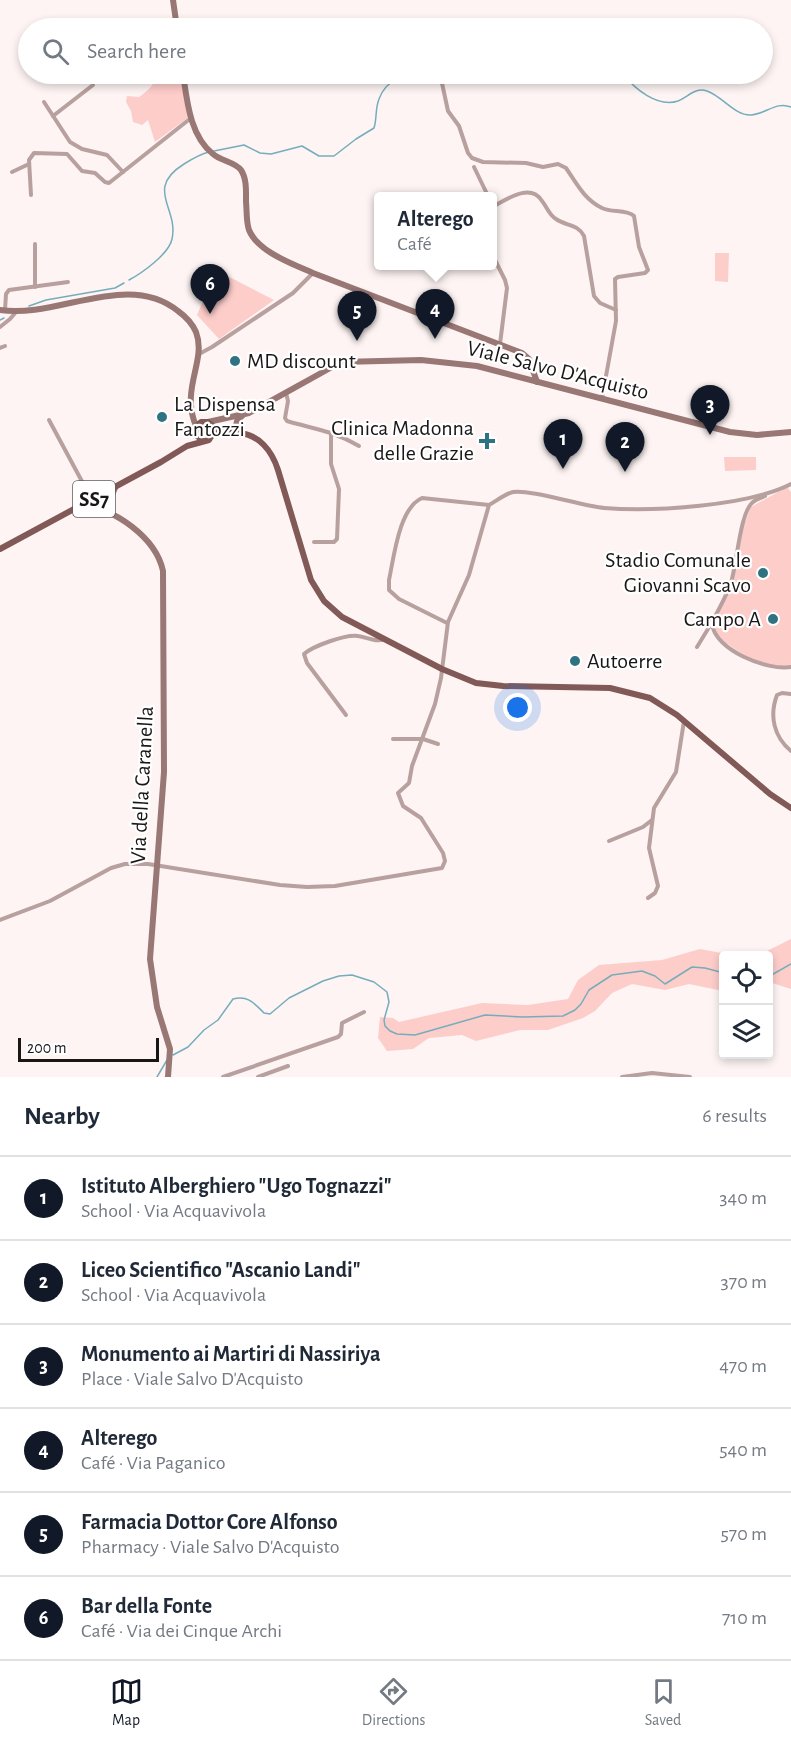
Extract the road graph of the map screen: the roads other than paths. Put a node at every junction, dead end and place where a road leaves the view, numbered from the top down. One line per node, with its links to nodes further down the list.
1 (173, 0): 2 (main road)
2 (176, 18)
3 (185, 84): 8 (main road)
4 (443, 84): 21 (street)
5 (93, 85): 7 (street)
6 (44, 102): 7 (street)
7 (53, 116): 12 (street)
8 (192, 118): 12 (street); 18 (main road)
9 (29, 164): 11 (street); 12 (street); 14 (street)
10 (474, 167): 13 (street)
11 (12, 172)
12 (123, 172)
13 (486, 192)
14 (31, 195)
15 (497, 204): 21 (street)
16 (35, 244): 20 (street)
17 (497, 264): 25 (street)
18 (313, 273): 25 (main road); 26 (street)
19 (68, 282): 20 (street)
20 (35, 287): 22 (street)
21 (616, 310): 29 (street)
22 (3, 311): 23 (main road)
23 (16, 312): 24 (street); 26 (main road)
24 (0, 327)
25 (500, 345): 27 (main road)
26 (198, 354): 30 (main road)
27 (537, 382): 28 (main road, Viale Salvo D'Acquisto); 29 (main road, Viale Salvo D'Acquisto)
28 (286, 392): 31 (main road, Viale Salvo D'Acquisto); 37 (street)
29 (602, 399): 38 (main road, Viale Salvo D'Acquisto)
30 (190, 407): 34 (main road); 36 (main road)
31 (244, 414): 32 (main road, Viale Salvo D'Acquisto); 40 (main road)
32 (225, 417): 34 (main road, Viale Salvo D'Acquisto); 35 (main road)
33 (49, 420): 49 (street)
34 (206, 421): 35 (main road); 36 (main road, SS7)
35 (214, 429): 39 (main road, SS7); 41 (main road)
36 (196, 430): 42 (main road); 43 (main road, SS7)
37 (331, 432): 44 (street); 53 (street)
38 (791, 432)
39 (230, 433): 40 (main road, SS7); 41 (main road, SS7)
40 (240, 433): 57 (main road, SS7)
41 (211, 438): 42 (main road, SS7)
42 (202, 440): 43 (main road, SS7)
43 (187, 446): 46 (main road, SS7)
44 (359, 446)
45 (791, 484): 47 (street)
46 (115, 488): 48 (main road, SS7); 52 (main road)
47 (774, 492): 50 (street); 56 (street)
48 (99, 497): 49 (main road, SS7); 52 (main road, Via della Caranella)
49 (92, 500): 51 (main road, SS7)
50 (489, 505): 55 (street); 55 (street)
51 (82, 506): 52 (main road, Via della Caranella); 54 (main road, SS7)
52 (112, 513): 71 (main road, Via della Caranella)
53 (314, 542)
54 (0, 549)
55 (447, 623): 60 (street)
56 (712, 623): 58 (street); 59 (street)
57 (386, 639): 60 (main road, SS7); 62 (street)
58 (697, 647)
59 (791, 667)
60 (442, 669): 63 (main road, SS7); 65 (street)
61 (791, 694): 67 (street)
62 (346, 715)
63 (684, 721): 68 (main road, SS7); 69 (street)
64 (393, 738): 65 (street)
65 (423, 739): 66 (street); 71 (street)
66 (438, 744)
67 (791, 752)
68 (791, 808)
69 (652, 820): 70 (street); 72 (street)
70 (609, 841)
71 (156, 866): 73 (street); 76 (main road, Via della Caranella)
72 (648, 898)
73 (0, 920)
74 (364, 1012): 77 (street)
75 (288, 1066): 78 (street)
76 (168, 1077)
77 (223, 1077)
78 (258, 1077)
79 (622, 1077): 80 (street)
80 (690, 1077)

